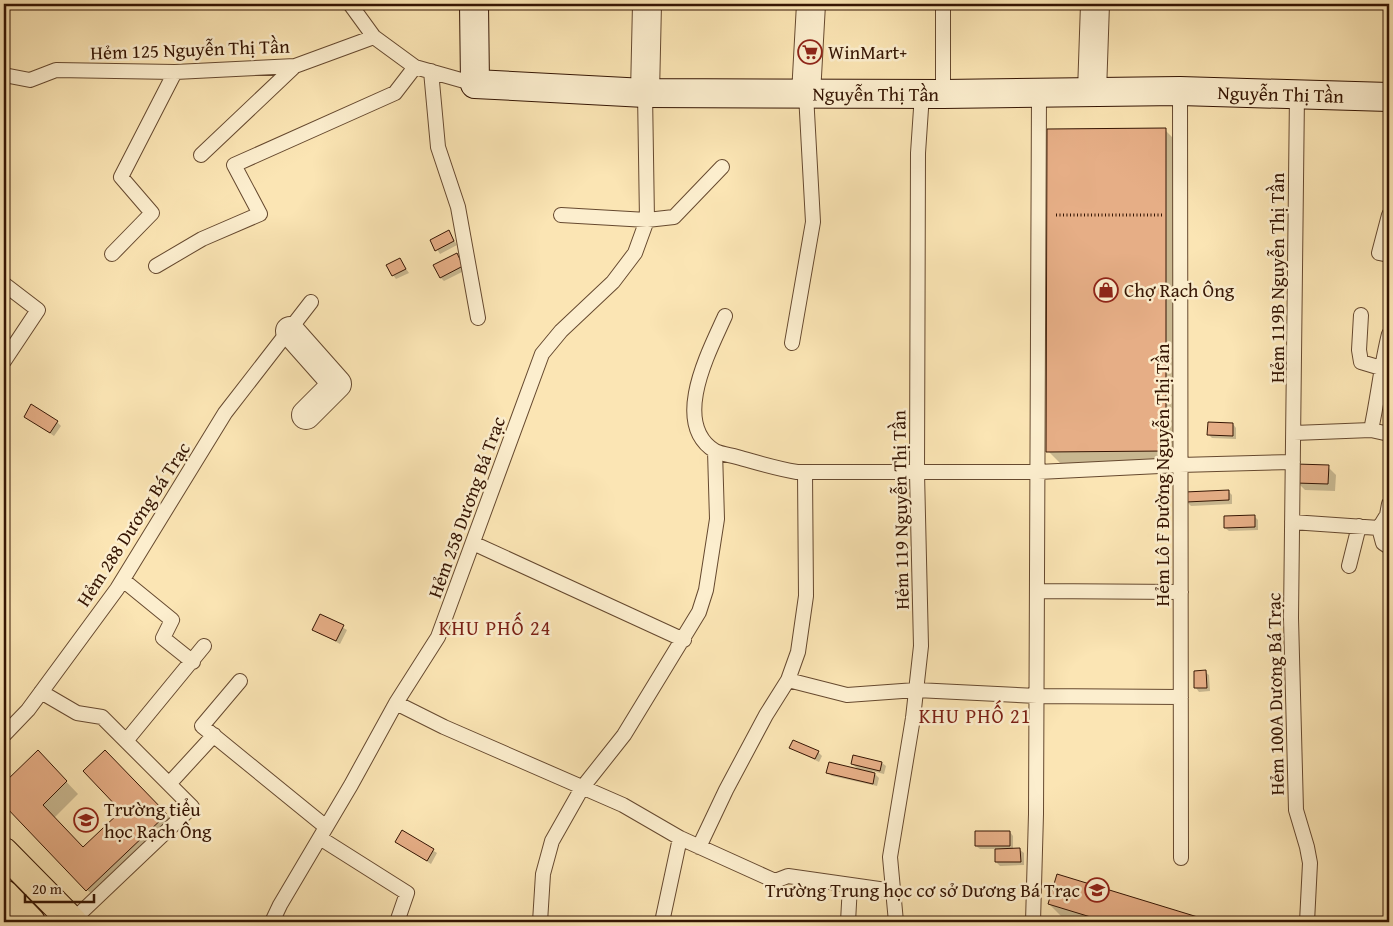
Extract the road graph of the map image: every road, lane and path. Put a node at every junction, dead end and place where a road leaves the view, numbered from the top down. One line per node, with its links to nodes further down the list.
1 (350, 4): 7 (lane, Nguyễn Thị Tần)
2 (474, 4): 13 (main road)
3 (646, 4): 16 (main road)
4 (812, 4): 18 (main road)
5 (943, 4): 19 (lane, Hẻm 119 Nguyễn Thị Tần)
6 (1095, 4): 15 (main road)
7 (374, 37): 8 (lane, Hẻm 125 Nguyễn Thị Tần); 9 (lane, Nguyễn Thị Tần)
8 (295, 66): 11 (lane, Hẻm 125 Nguyễn Thị Tần); 22 (lane)
9 (415, 67): 10 (lane, Nguyễn Thị Tần); 31 (lane)
10 (431, 71): 13 (lane, Nguyễn Thị Tần); 36 (lane)
11 (175, 72): 12 (lane, Hẻm 125 Nguyễn Thị Tần); 29 (lane)
12 (4, 75)
13 (476, 84): 16 (main road, Nguyễn Thị Tần)
14 (1180, 91): 15 (main road, Nguyễn Thị Tần); 20 (main road, Nguyễn Thị Tần); 26 (lane, Hẻm Lô F Đường Nguyễn Thị Tần)
15 (1092, 92): 17 (main road, Nguyễn Thị Tần)
16 (645, 93): 18 (main road, Nguyễn Thị Tần); 28 (lane)
17 (1039, 93): 19 (main road, Nguyễn Thị Tần); 25 (lane)
18 (806, 94): 19 (main road, Nguyễn Thị Tần); 39 (lane)
19 (932, 94): 51 (lane, Hẻm 119 Nguyễn Thị Tần)
20 (1297, 94): 21 (main road, Nguyễn Thị Tần); 44 (lane, Hẻm 119B Nguyễn Thị Tần)
21 (1389, 97)
22 (201, 155)
23 (722, 167): 28 (lane)
24 (561, 214): 28 (lane)
25 (1039, 215): 26 (path); 50 (lane)
26 (1180, 215): 48 (lane, Hẻm Lô F Đường Nguyễn Thị Tần)
27 (1389, 215): 30 (lane)
28 (647, 220): 56 (lane, Hẻm 258 Dương Bá Trạc)
29 (112, 254)
30 (1389, 255)
31 (156, 266)
32 (4, 284): 40 (lane)
33 (311, 302): 37 (lane, Hẻm 288 Dương Bá Trạc)
34 (1361, 315): 41 (lane)
35 (725, 316): 46 (lane)
36 (478, 318)
37 (290, 331): 42 (main road); 59 (lane, Hẻm 288 Dương Bá Trạc)
38 (1389, 334): 41 (lane)
39 (792, 343)
40 (4, 361)
41 (1381, 368): 43 (lane)
42 (306, 415)
43 (1371, 430): 44 (lane); 45 (lane)
44 (1294, 433): 47 (lane, Hẻm 119B Nguyễn Thị Tần)
45 (1389, 434)
46 (715, 451): 49 (lane); 62 (lane)
47 (1293, 462): 48 (lane); 53 (lane, Hẻm 100A Dương Bá Trạc)
48 (1180, 465): 50 (lane); 61 (lane, Hẻm Lô F Đường Nguyễn Thị Tần)
49 (805, 472): 51 (lane); 65 (lane)
50 (1038, 472): 51 (lane); 60 (lane)
51 (917, 473): 67 (lane, Hẻm 119 Nguyễn Thị Tần)
52 (1389, 504): 55 (lane)
53 (1292, 522): 54 (lane); 94 (lane, Hẻm 100A Dương Bá Trạc)
54 (1359, 526): 55 (lane); 58 (lane)
55 (1379, 528): 57 (lane)
56 (475, 544): 62 (lane); 71 (lane, Hẻm 258 Dương Bá Trạc)
57 (1389, 546)
58 (1349, 566)
59 (123, 580): 64 (lane); 68 (lane, Hẻm 288 Dương Bá Trạc)
60 (1037, 591): 61 (lane); 69 (lane)
61 (1181, 592): 70 (lane, Hẻm Lô F Đường Nguyễn Thị Tần)
62 (684, 640): 76 (lane)
63 (204, 646): 64 (lane)
64 (193, 662): 74 (lane)
65 (788, 680): 67 (lane); 79 (lane)
66 (240, 682): 73 (lane)
67 (916, 690): 69 (lane); 83 (lane, Hẻm 119 Nguyễn Thị Tần)
68 (41, 692): 72 (lane, Hẻm 288 Dương Bá Trạc); 74 (lane)
69 (1037, 696): 70 (lane); 93 (lane)
70 (1181, 696): 81 (lane, Hẻm Lô F Đường Nguyễn Thị Tần)
71 (396, 703): 76 (lane); 77 (lane, Hẻm 258 Dương Bá Trạc)
72 (4, 735)
73 (214, 735): 75 (lane); 77 (lane)
74 (126, 741): 75 (lane)
75 (170, 784): 86 (lane)
76 (582, 788): 78 (lane); 89 (lane)
77 (323, 833): 87 (lane, Hẻm 258 Dương Bá Trạc); 88 (lane)
78 (680, 838): 79 (lane); 90 (lane)
79 (699, 847): 82 (lane)
80 (4, 852): 86 (main road)
81 (1181, 858)
82 (850, 885): 83 (lane); 91 (lane)
83 (893, 891): 92 (lane, Hẻm 119 Nguyễn Thị Tần)
84 (4, 894): 85 (main road)
85 (31, 922)
86 (72, 922)
87 (272, 922)
88 (397, 922)
89 (540, 922)
90 (662, 922)
91 (848, 922)
92 (896, 922)
93 (1034, 922)
94 (1308, 922)

